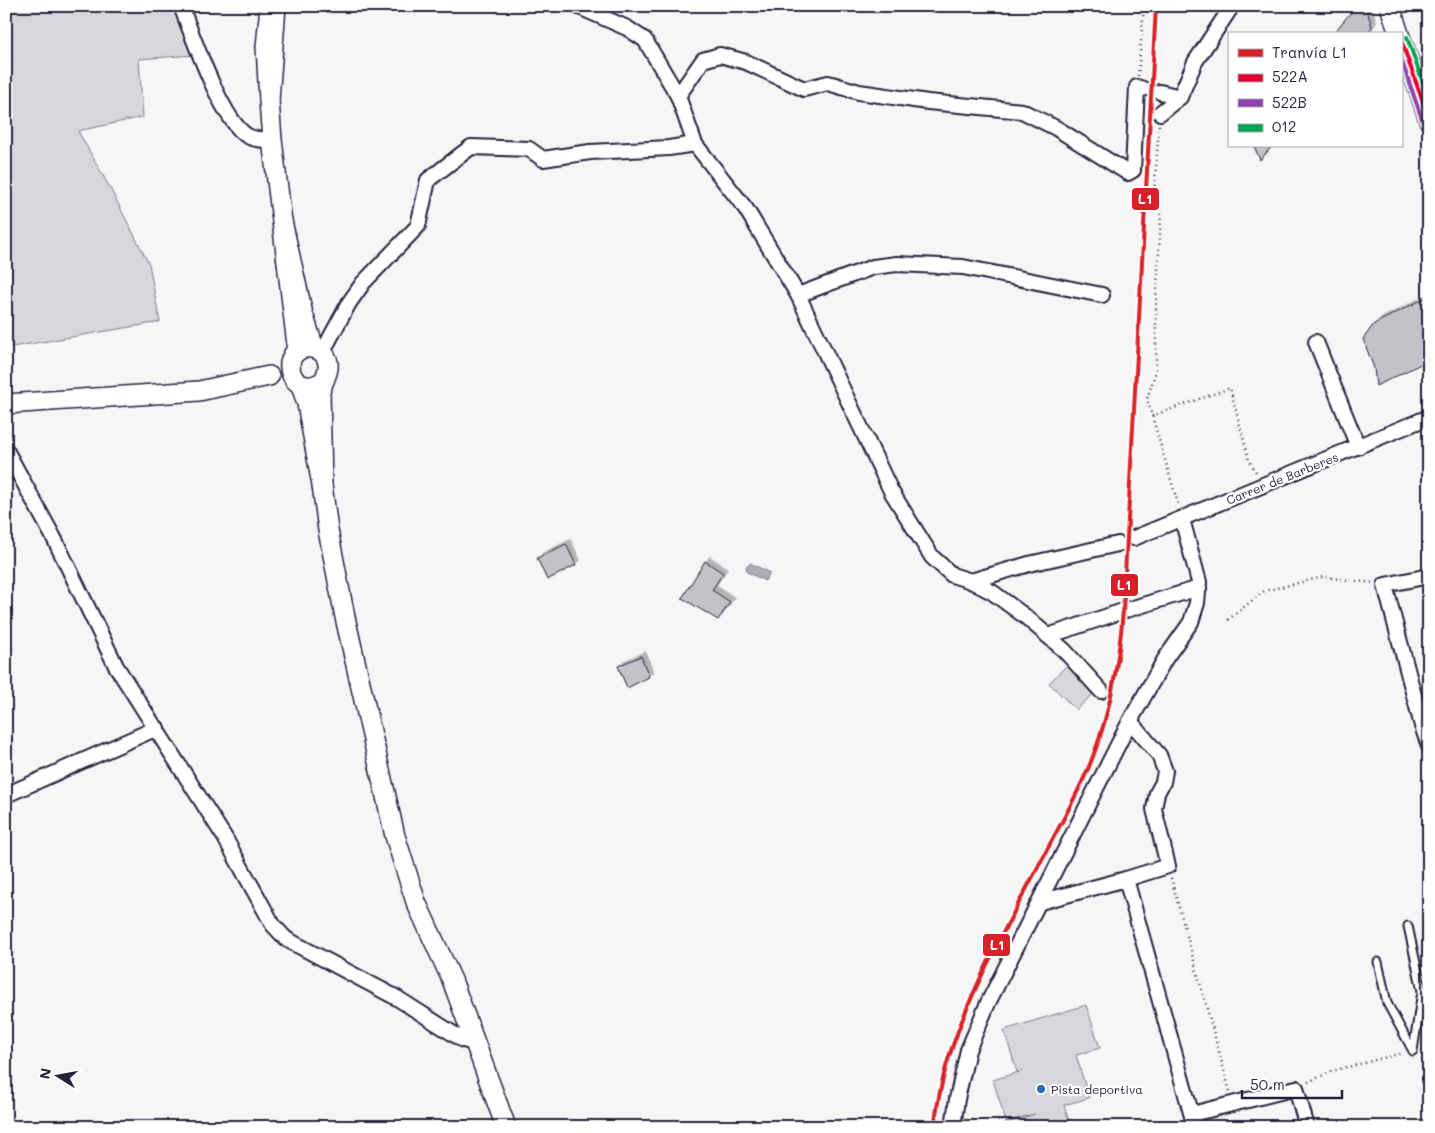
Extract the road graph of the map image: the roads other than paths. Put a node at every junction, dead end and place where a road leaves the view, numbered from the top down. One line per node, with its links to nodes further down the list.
1 (181, 6): 16 (street)
2 (270, 6): 13 (main road)
3 (276, 6): 13 (main road)
4 (577, 6): 11 (street)
5 (1232, 6): 12 (street)
6 (1390, 6): 7 (main road)
7 (1398, 32)
8 (1402, 42): 15 (main road)
9 (1140, 88): 11 (street)
10 (1160, 92): 12 (street)
11 (678, 96): 17 (street)
12 (1180, 96): 14 (street)
13 (268, 100): 16 (main road)
14 (1160, 113)
15 (1429, 120)
16 (272, 140): 18 (main road)
17 (695, 144): 19 (street); 22 (street)
18 (282, 221): 22 (main road); 23 (main road)
19 (798, 295): 20 (street); 34 (street)
20 (1102, 296)
21 (1316, 342): 27 (street)
22 (318, 350): 23 (main road); 24 (main road)
23 (295, 370): 24 (main road); 25 (main road); 29 (main road)
24 (322, 382): 29 (main road)
25 (6, 404)
26 (1429, 417): 27 (street, Carrer de Barberes)
27 (1358, 447): 30 (street, Carrer de Barberes)
28 (6, 450): 39 (street)
29 (322, 485): 46 (main road)
30 (1182, 518): 31 (street, Carrer de Barberes); 35 (street)
31 (1134, 538)
32 (1118, 544): 34 (street)
33 (1429, 576): 40 (street)
34 (971, 581): 36 (street)
35 (1198, 588): 36 (street); 38 (street)
36 (1048, 636): 37 (street)
37 (1101, 691)
38 (1130, 721): 42 (street); 43 (street)
39 (157, 728): 41 (street); 46 (street)
40 (1429, 746)
41 (6, 795)
42 (1126, 879): 43 (street); 47 (street)
43 (1040, 902): 49 (street)
44 (1408, 926): 45 (lane)
45 (1378, 962)
46 (475, 1042): 48 (main road)
47 (1194, 1121): 50 (street)
48 (506, 1127)
49 (953, 1127)
50 (1307, 1127)

